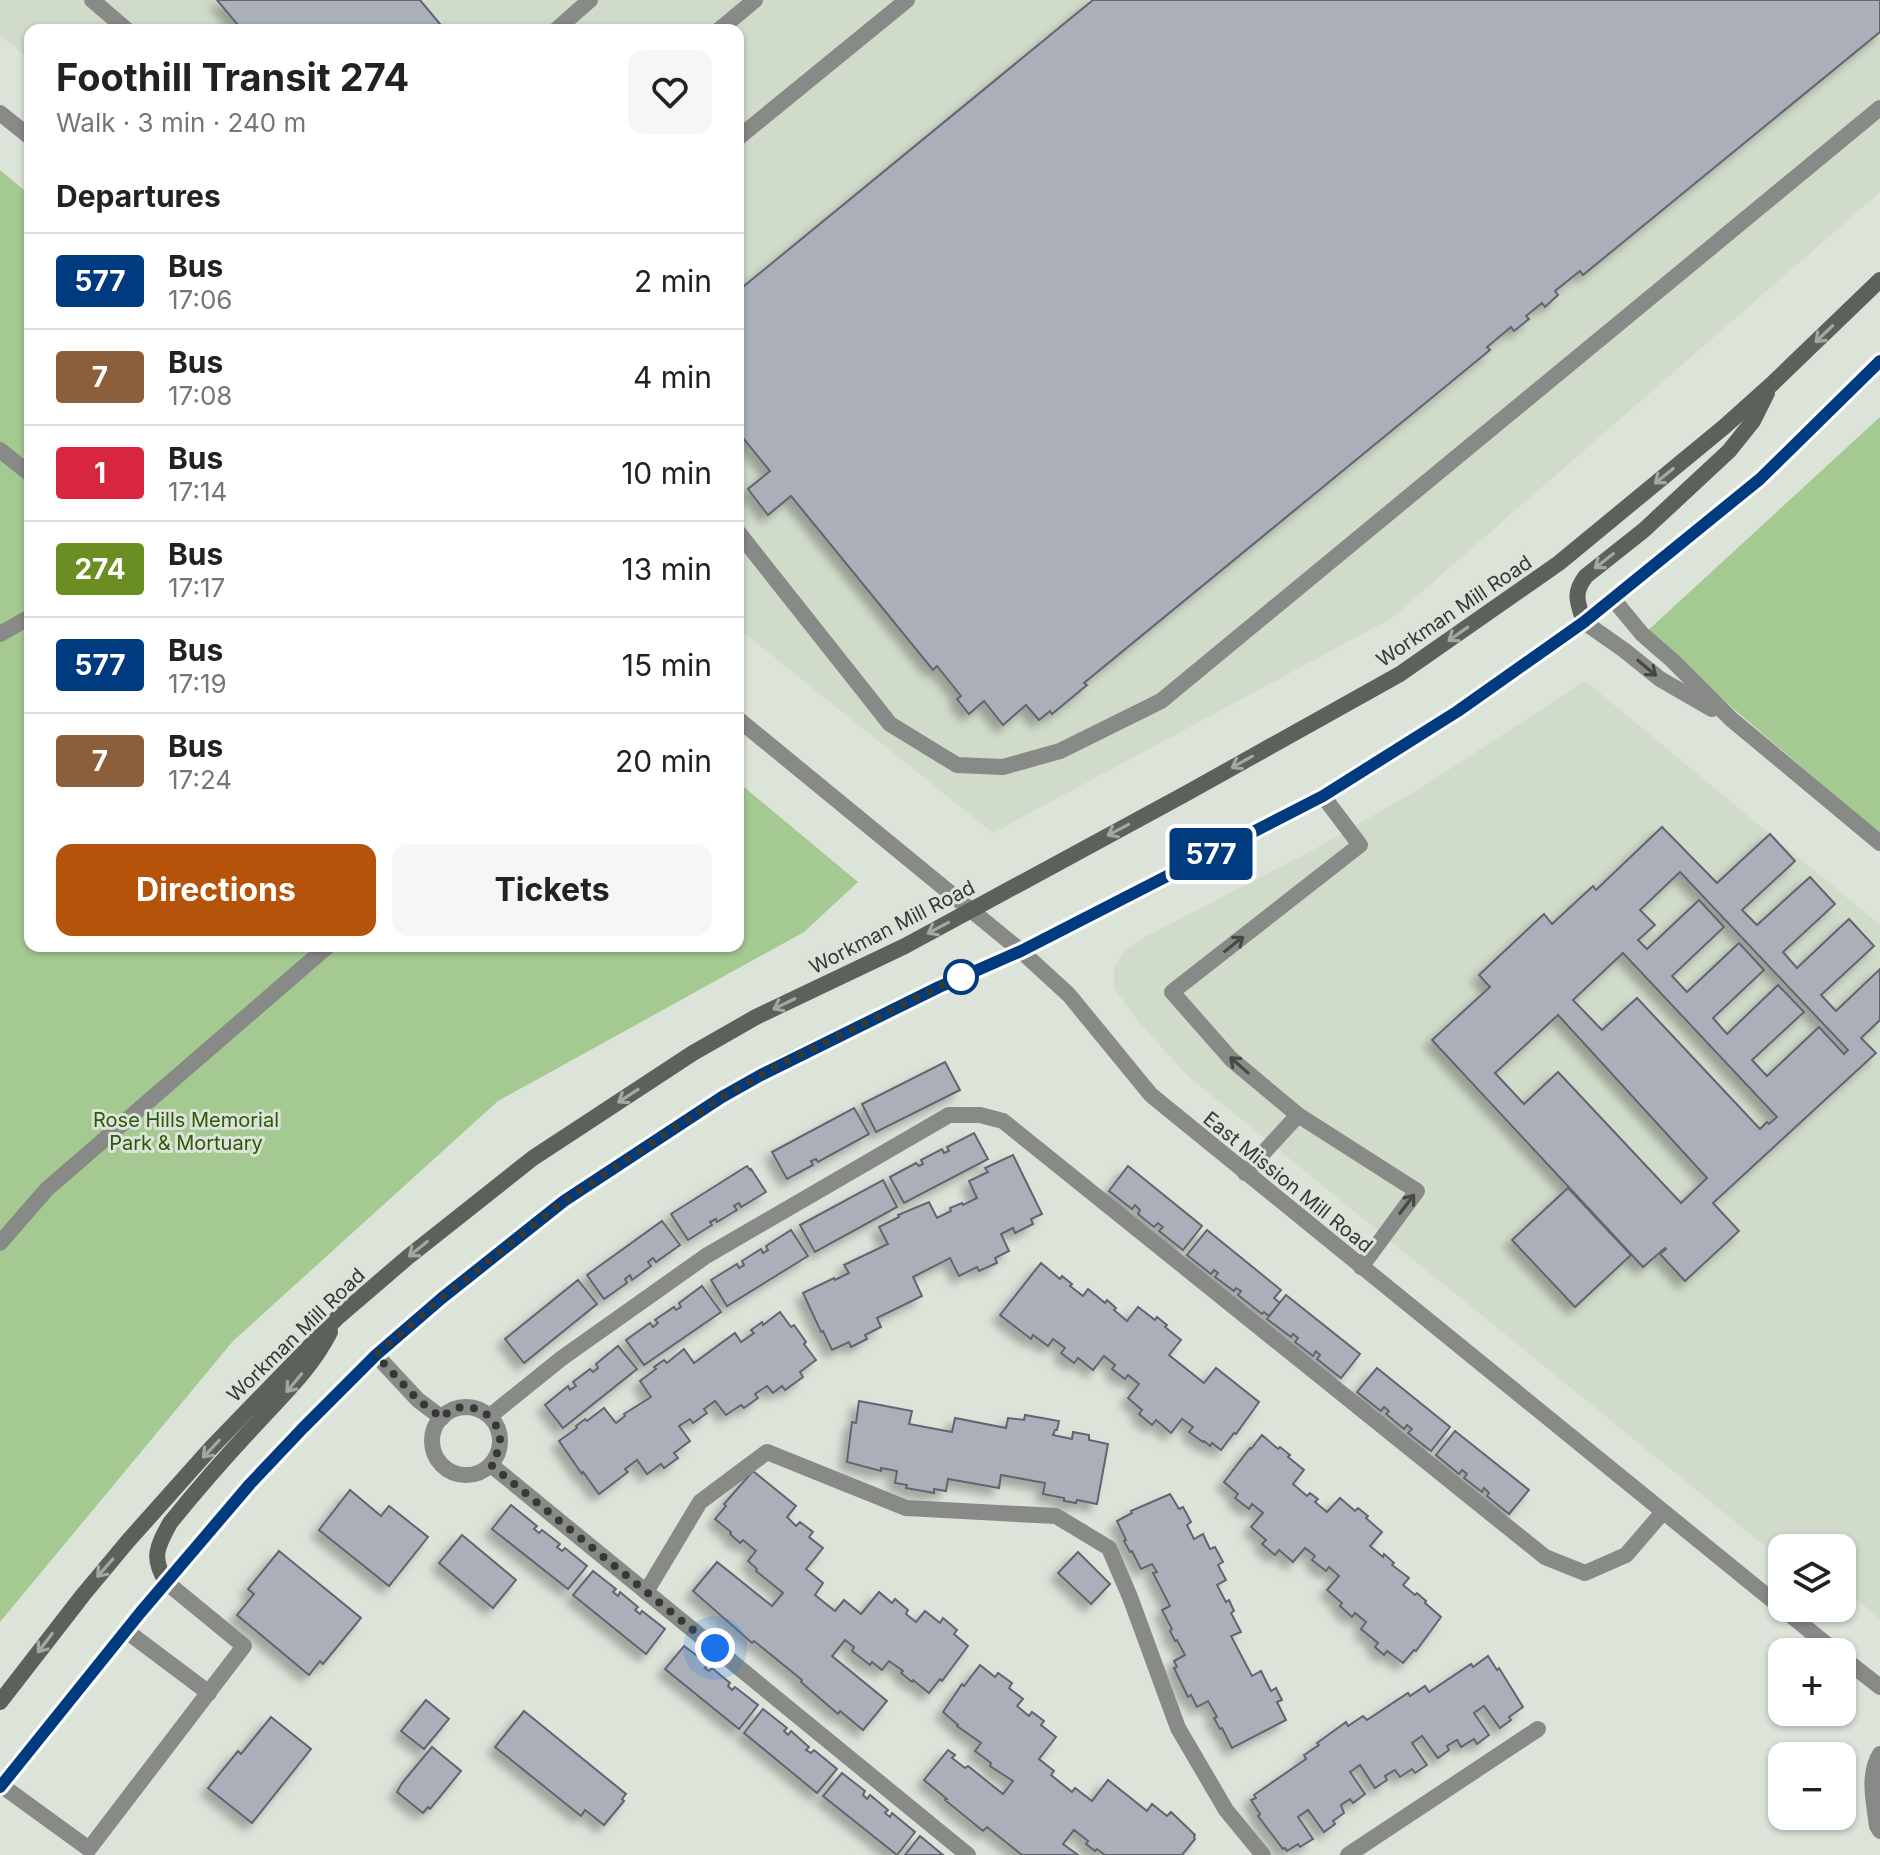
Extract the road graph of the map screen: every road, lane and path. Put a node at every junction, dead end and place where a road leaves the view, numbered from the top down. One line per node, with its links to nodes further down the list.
1 (92, 0): 5 (street)
2 (590, 0): 6 (street)
3 (755, 0): 7 (street)
4 (907, 0): 11 (street)
5 (120, 24)
6 (563, 24)
7 (726, 24)
8 (1880, 108): 17 (street)
9 (0, 113): 10 (street)
10 (24, 132)
11 (744, 133)
12 (1880, 280): 14 (main road, Workman Mill Road, one-way to 14)
13 (1880, 361): 18 (main road)
14 (1772, 384): 20 (main road, one-way to 20); 26 (main road, Workman Mill Road, one-way to 26)
15 (0, 450): 16 (street)
16 (24, 469)
17 (744, 540)
18 (1613, 599): 20 (main road); 22 (street)
19 (24, 620): 21 (street)
20 (1584, 622): 22 (street, one-way to 22); 24 (main road)
21 (0, 634)
22 (1731, 719): 25 (street)
23 (744, 724): 26 (street, East Mission Mill Road)
24 (1323, 796): 27 (main road); 29 (street, one-way to 24)
25 (1880, 843)
26 (971, 910): 27 (street, East Mission Mill Road); 33 (main road, Workman Mill Road, one-way to 33)
27 (1021, 951): 30 (street, East Mission Mill Road); 34 (main road)
28 (321, 952): 31 (street)
29 (1298, 1115): 30 (street); 32 (street, one-way to 29)
30 (1245, 1173): 32 (street, East Mission Mill Road)
31 (0, 1243)
32 (1361, 1267): 38 (street, East Mission Mill Road)
33 (337, 1318): 39 (main road, one-way to 39); 46 (main road, Workman Mill Road, one-way to 46)
34 (376, 1355): 36 (street); 39 (main road)
35 (490, 1416): 36 (street); 37 (street); 38 (street)
36 (442, 1418): 37 (street)
37 (491, 1465): 40 (street)
38 (1663, 1512): 42 (street, East Mission Mill Road)
39 (166, 1582): 41 (main road); 45 (street)
40 (646, 1592): 51 (street); 52 (street)
41 (125, 1630): 45 (street); 49 (main road)
42 (1819, 1638)
43 (1856, 1668): 44 (street)
44 (1880, 1687)
45 (209, 1693): 49 (street)
46 (0, 1702)
47 (1538, 1729): 53 (street)
48 (1880, 1754): 50 (street)
49 (1, 1786)
50 (1880, 1831)
51 (968, 1855)
52 (1263, 1855)
53 (1348, 1855)

